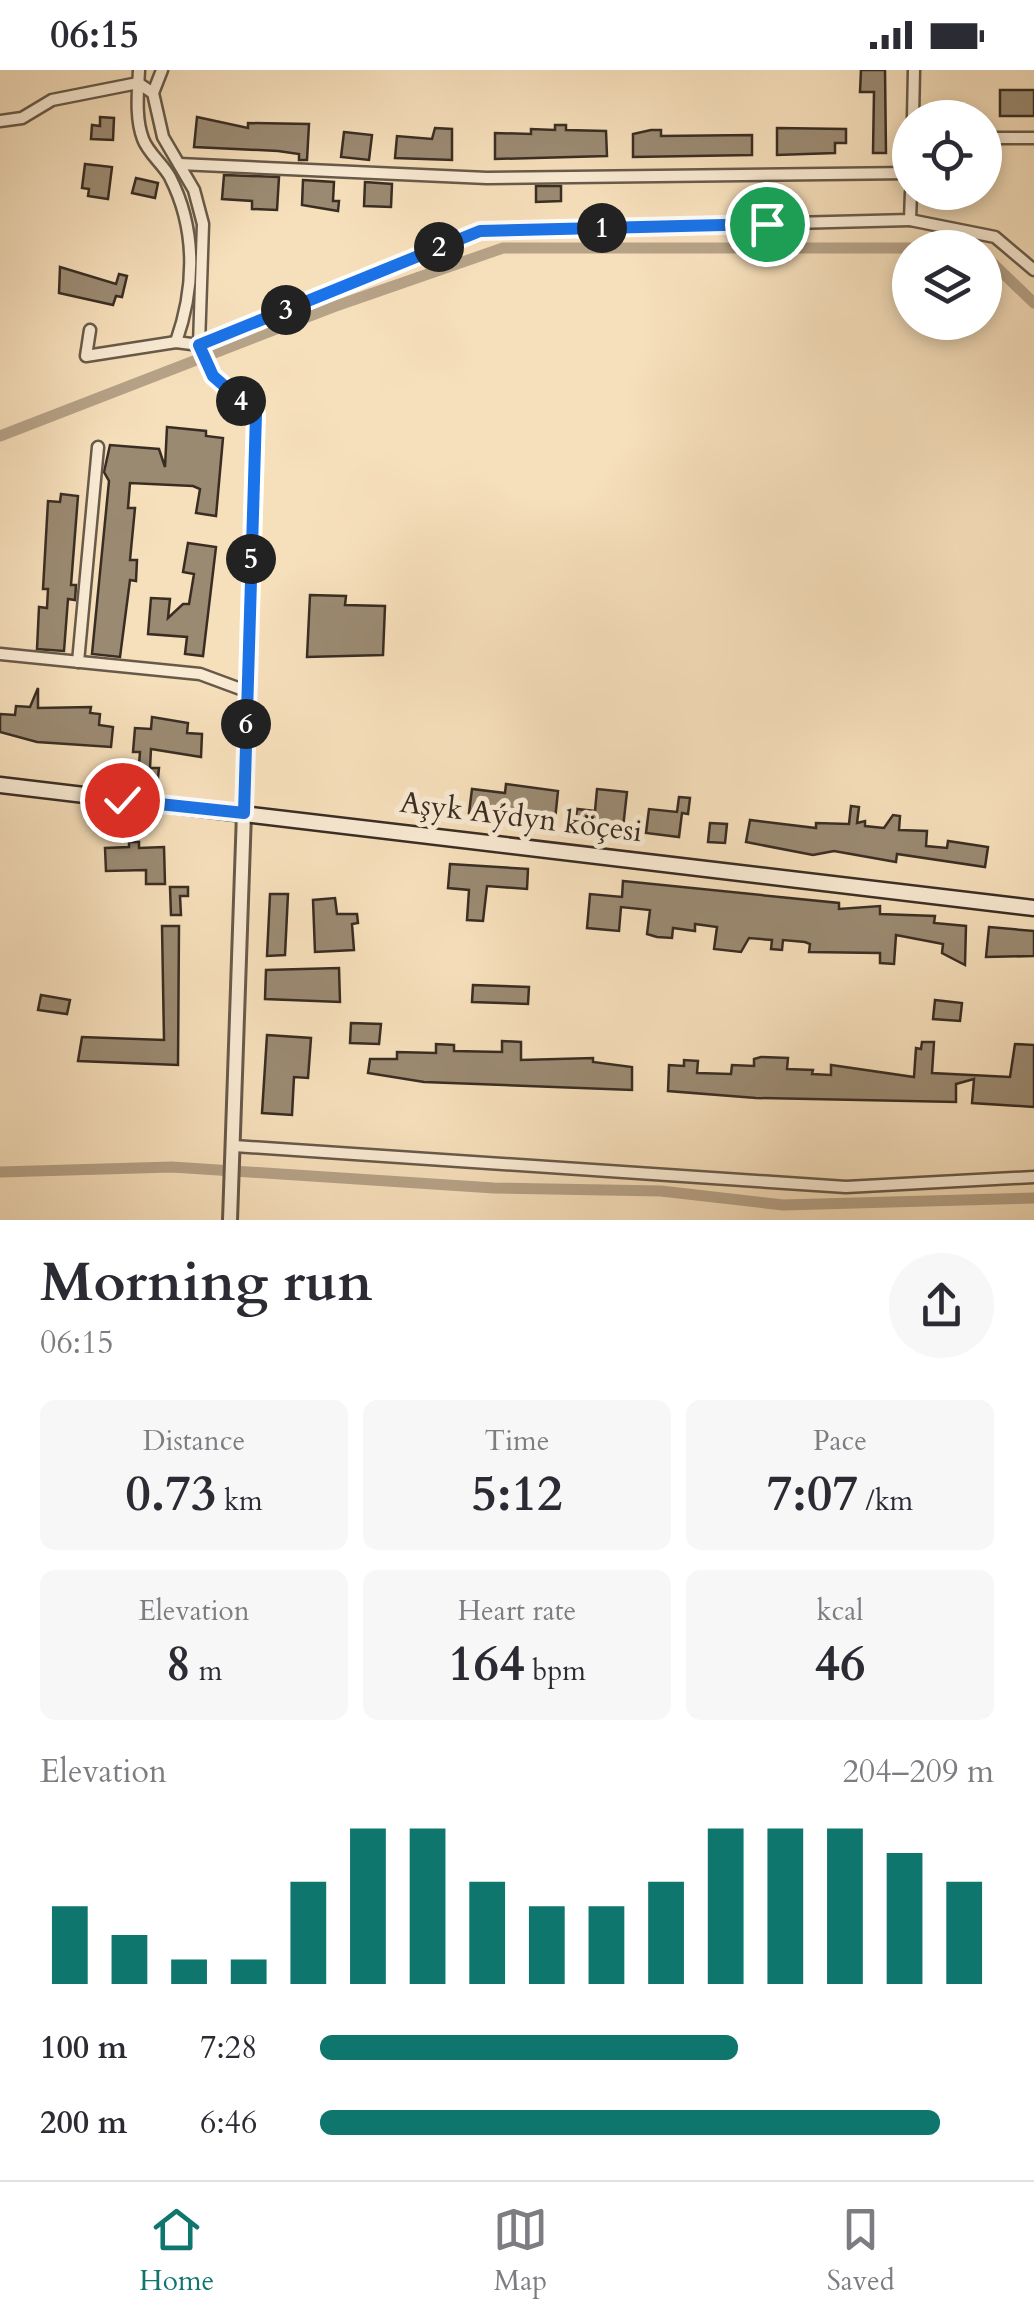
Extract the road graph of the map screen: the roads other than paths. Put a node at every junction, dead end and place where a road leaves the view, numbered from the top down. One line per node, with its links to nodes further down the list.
1 (162, 70): 4 (street)
2 (914, 70): 5 (street)
3 (138, 76): 4 (street); 6 (street); 15 (street)
4 (153, 93): 9 (street)
5 (913, 100)
6 (0, 122)
7 (1002, 138): 8 (street)
8 (1034, 138)
9 (179, 164): 10 (street); 16 (street)
10 (892, 173)
11 (910, 210): 12 (street)
12 (910, 220): 13 (street); 16 (street)
13 (1034, 270)
14 (90, 330): 15 (street)
15 (176, 342): 16 (street)
16 (199, 345): 20 (street)
17 (98, 446): 19 (street)
18 (0, 654): 19 (street)
19 (78, 662): 20 (street)
20 (246, 691): 22 (street)
21 (0, 786): 22 (main road, Aşyk Aýdyn köçesi)
22 (244, 813): 23 (main road, Aşyk Aýdyn köçesi); 24 (street)
23 (1034, 908)
24 (234, 1148): 25 (street); 26 (street)
25 (1034, 1177)
26 (230, 1220)

